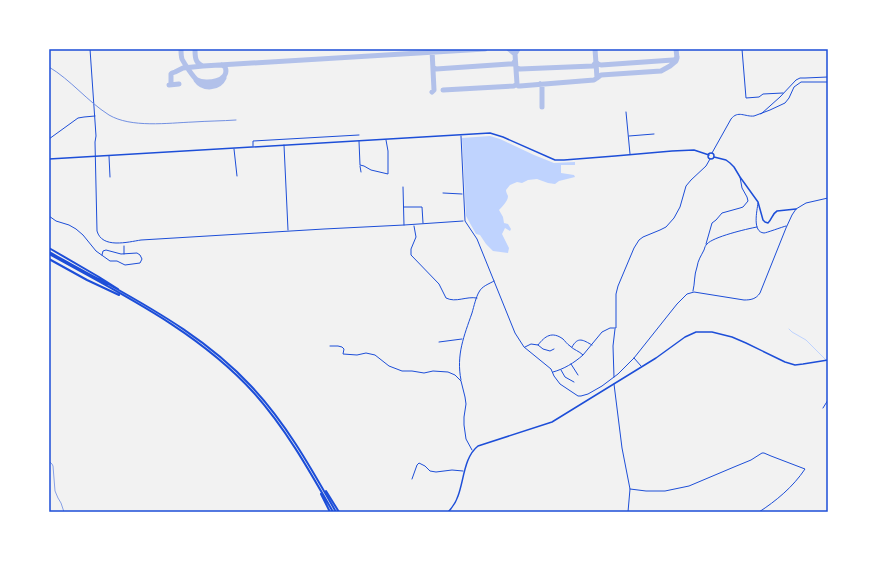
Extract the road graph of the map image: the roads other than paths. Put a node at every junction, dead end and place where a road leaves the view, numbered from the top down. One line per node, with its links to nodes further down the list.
1 (90, 49): 8 (street)
2 (742, 49): 5 (street)
3 (828, 77): 5 (street)
4 (828, 82): 7 (street)
5 (783, 93): 7 (street)
6 (626, 112): 12 (street)
7 (760, 114): 19 (street)
8 (95, 116): 13 (street); 23 (street)
9 (654, 134): 12 (street)
10 (359, 135): 17 (street)
11 (461, 135): 15 (street); 21 (street); 34 (street)
12 (628, 136): 21 (street)
13 (49, 139)
14 (359, 140): 15 (street); 16 (street); 27 (street)
15 (386, 140): 27 (street)
16 (284, 145): 17 (street); 46 (street)
17 (253, 147): 18 (street)
18 (234, 148): 20 (street); 29 (street)
19 (712, 153): 22 (street); 24 (street)
20 (109, 155): 23 (street); 30 (street)
21 (630, 155): 22 (street)
22 (709, 155): 26 (street)
23 (95, 156): 25 (street); 46 (street)
24 (714, 157): 26 (street); 31 (street)
25 (49, 159)
26 (710, 159): 58 (street)
27 (360, 165): 28 (street)
28 (361, 172)
29 (237, 176)
30 (110, 177)
31 (740, 177): 36 (street); 47 (street)
32 (403, 187): 37 (street)
33 (443, 193): 34 (street)
34 (463, 194): 40 (street)
35 (828, 198): 38 (street)
36 (758, 202): 38 (street); 45 (street)
37 (404, 207): 42 (street); 43 (street)
38 (796, 209): 44 (street)
39 (49, 216): 52 (street)
40 (465, 220): 42 (street); 54 (street)
41 (414, 224): 42 (street); 43 (street); 57 (street)
42 (423, 224)
43 (404, 225): 46 (street)
44 (787, 226): 45 (street); 55 (street)
45 (757, 227): 47 (street)
46 (288, 231)
47 (706, 245): 55 (street)
48 (124, 246): 51 (street)
49 (49, 248): 56 (highway)
50 (49, 253): 56 (highway)
51 (124, 254): 52 (street); 52 (street)
52 (102, 255)
53 (49, 259): 56 (highway)
54 (494, 281): 57 (street); 66 (street)
55 (692, 292): 70 (street)
56 (131, 298): 86 (highway)
57 (477, 298): 61 (street)
58 (616, 328): 64 (street); 77 (street)
59 (547, 332): 60 (street)
60 (549, 335): 63 (street); 67 (street)
61 (463, 339): 62 (street); 78 (street)
62 (439, 342)
63 (538, 345): 66 (street); 68 (street)
64 (592, 345): 67 (street); 69 (street)
65 (330, 346): 78 (street)
66 (524, 347): 75 (street)
67 (572, 348): 69 (street)
68 (554, 349)
69 (583, 355): 72 (street)
70 (634, 358): 73 (street); 77 (street)
71 (828, 360): 73 (street)
72 (571, 364): 74 (street); 76 (street)
73 (641, 367): 80 (street)
74 (561, 369): 75 (street); 79 (street)
75 (552, 372): 77 (street)
76 (578, 375)
77 (614, 377)
78 (462, 381): 83 (street)
79 (574, 382)
80 (614, 384): 83 (street); 88 (street)
81 (828, 400): 82 (street)
82 (824, 408)
83 (472, 451): 85 (street)
84 (49, 461): 89 (lane)
85 (465, 471): 87 (street); 93 (street)
86 (315, 478): 90 (highway); 91 (highway); 92 (highway)
87 (412, 479)
88 (630, 489): 94 (street); 95 (street)
89 (64, 512)
90 (330, 512)
91 (334, 512)
92 (339, 512)
93 (448, 512)
94 (628, 512)
95 (759, 512)

